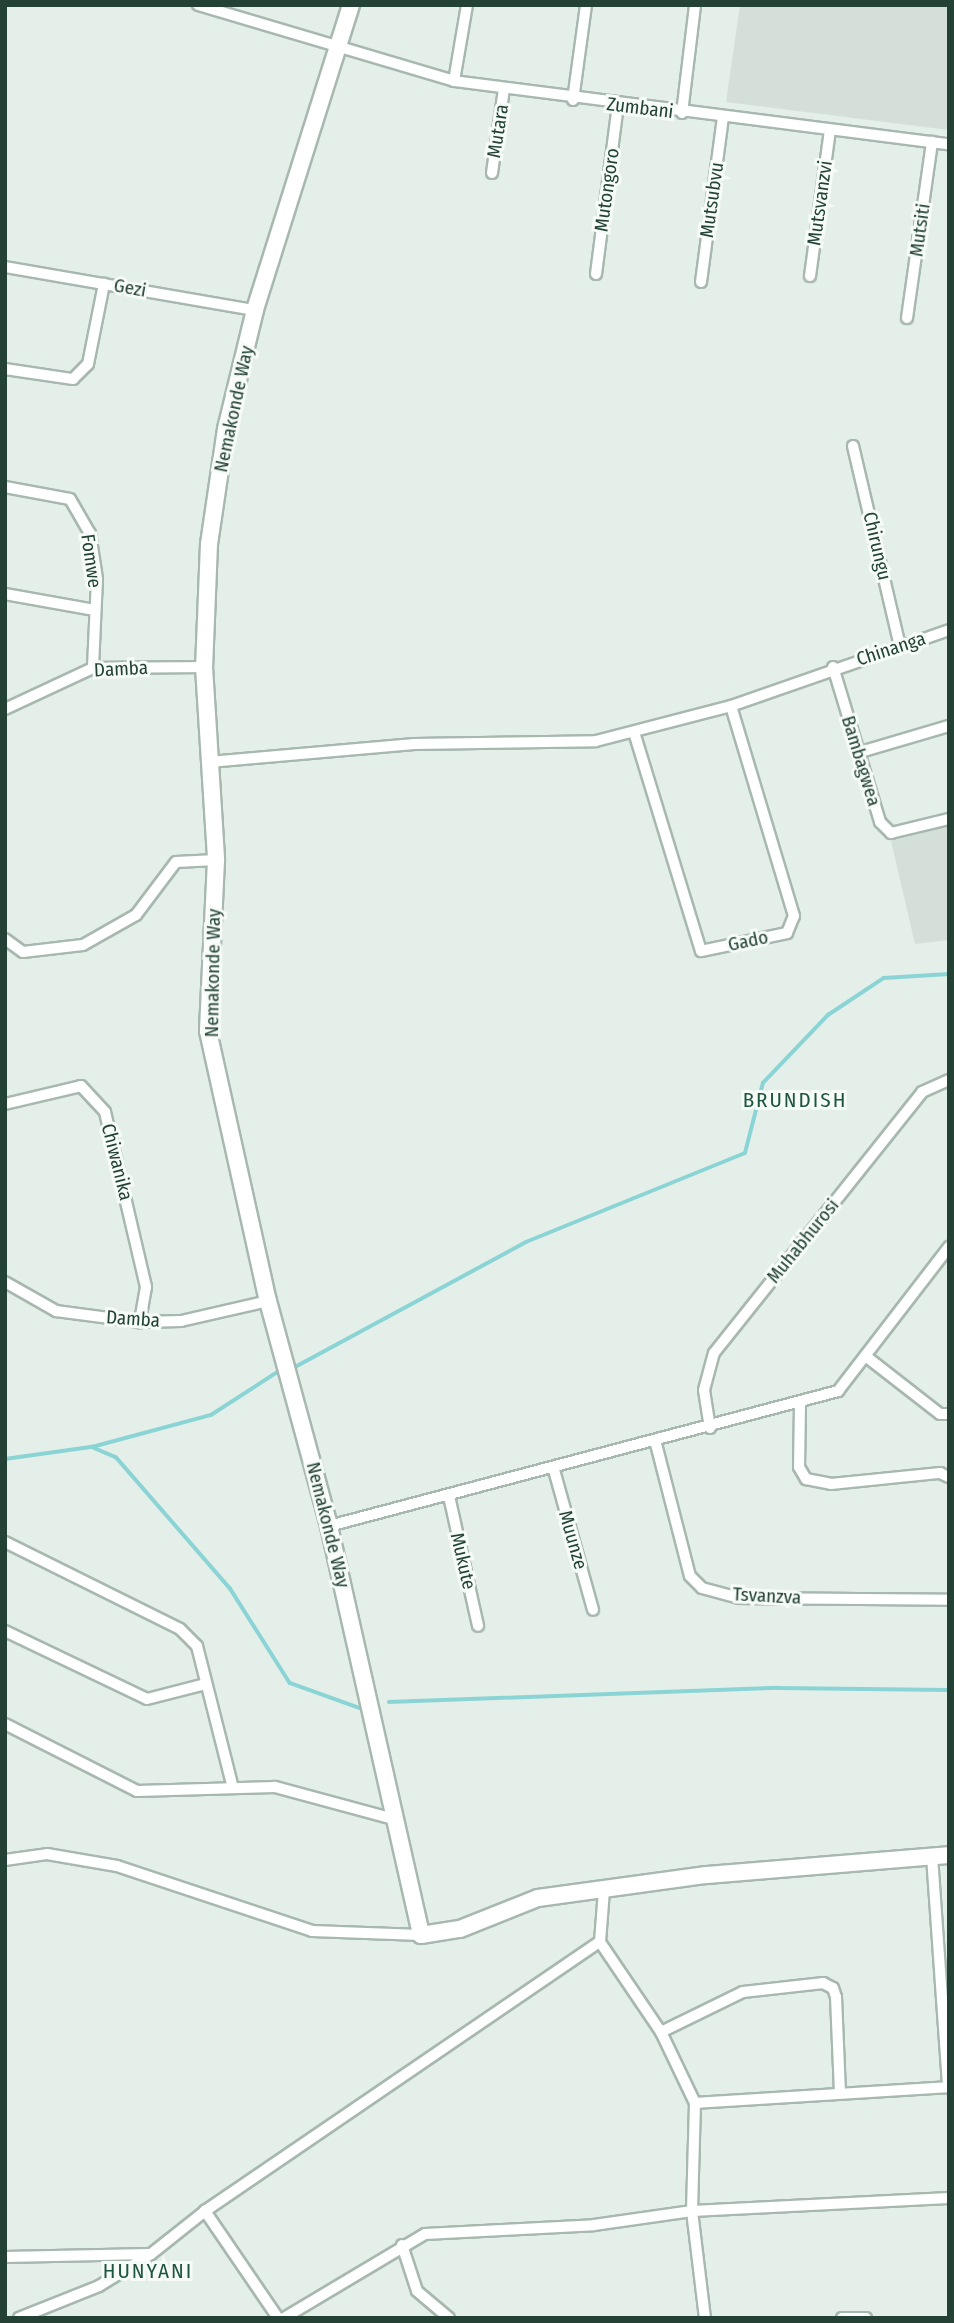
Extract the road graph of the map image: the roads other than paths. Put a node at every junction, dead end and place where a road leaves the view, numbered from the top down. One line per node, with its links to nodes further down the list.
1 (198, 5): 6 (street, Zumbani)
2 (351, 5): 6 (street, Nemakonde Way)
3 (467, 5): 7 (street)
4 (586, 5): 9 (street)
5 (695, 5): 11 (street)
6 (336, 49): 7 (street, Zumbani); 22 (street, Nemakonde Way)
7 (454, 80): 8 (street, Zumbani)
8 (504, 89): 9 (street, Zumbani); 16 (street, Mutara)
9 (573, 100): 10 (street, Zumbani)
10 (618, 105): 11 (street, Zumbani); 18 (street, Mutongoro)
11 (682, 113): 12 (street, Zumbani)
12 (723, 117): 13 (street, Zumbani); 20 (street, Mutsubvu)
13 (830, 130): 14 (street, Zumbani); 19 (street, Mutsvanzvi)
14 (932, 142): 15 (street, Zumbani); 23 (street, Mutsiti)
15 (949, 144)
16 (492, 173)
17 (5, 267): 21 (street, Gezi)
18 (596, 274)
19 (810, 276)
20 (701, 282)
21 (104, 284): 22 (street, Gezi); 24 (street)
22 (255, 310): 31 (street, Nemakonde Way)
23 (907, 318)
24 (5, 369)
25 (853, 446): 30 (street, Chirungu)
26 (5, 487): 28 (street, Fomwe)
27 (5, 594): 28 (street, Fomwe)
28 (95, 610): 33 (street, Fomwe)
29 (949, 630): 30 (street, Chinanga)
30 (900, 646): 32 (street, Chinanga)
31 (204, 667): 33 (street, Damba); 39 (street, Nemakonde Way)
32 (834, 667): 34 (street, Chinanga); 38 (street, Bambagwea)
33 (93, 668): 35 (street, Damba)
34 (731, 706): 37 (street, Chinanga); 37 (street, Gado)
35 (5, 709)
36 (949, 726): 38 (street)
37 (634, 732): 39 (street, Chinanga)
38 (856, 753): 40 (street, Bambagwea)
39 (209, 762): 41 (street, Nemakonde Way)
40 (949, 819)
41 (216, 860): 42 (street); 47 (street, Nemakonde Way)
42 (5, 939)
43 (949, 1080): 52 (street, Muhabhurosi)
44 (5, 1104): 48 (street, Chiwanika)
45 (949, 1247): 49 (street)
46 (5, 1282): 48 (street, Damba)
47 (268, 1301): 48 (street, Damba); 57 (street, Nemakonde Way)
48 (140, 1322)
49 (868, 1358): 50 (street); 51 (street)
50 (800, 1405): 52 (street); 55 (street)
51 (949, 1415)
52 (710, 1428): 53 (street)
53 (655, 1440): 54 (street); 59 (street, Tsvanzva)
54 (554, 1470): 56 (street); 60 (street, Muunze)
55 (949, 1477)
56 (449, 1496): 57 (street); 61 (street, Mukute)
57 (329, 1527): 66 (street, Nemakonde Way)
58 (5, 1542): 63 (street)
59 (949, 1600)
60 (593, 1611)
61 (478, 1626)
62 (5, 1631): 63 (street)
63 (206, 1684): 65 (street)
64 (5, 1724): 65 (street)
65 (233, 1788): 66 (street)
66 (397, 1820): 71 (street, Nemakonde Way)
67 (949, 1854): 68 (street)
68 (932, 1856): 70 (street); 74 (street)
69 (5, 1860): 71 (street)
70 (604, 1890): 71 (street); 72 (street)
71 (421, 1935)
72 (600, 1942): 73 (street); 78 (street)
73 (661, 2032): 75 (street); 76 (street)
74 (948, 2087): 75 (street)
75 (840, 2092): 76 (street)
76 (695, 2103): 79 (street)
77 (949, 2198): 79 (street)
78 (205, 2211): 81 (street); 84 (street)
79 (692, 2211): 80 (street); 87 (street)
80 (402, 2245): 85 (street); 86 (street)
81 (151, 2254): 82 (street); 83 (street)
82 (5, 2257)
83 (19, 2318)
84 (278, 2318)
85 (284, 2318)
86 (449, 2318)
87 (705, 2318)
88 (842, 2318): 89 (street)
89 (866, 2318)

